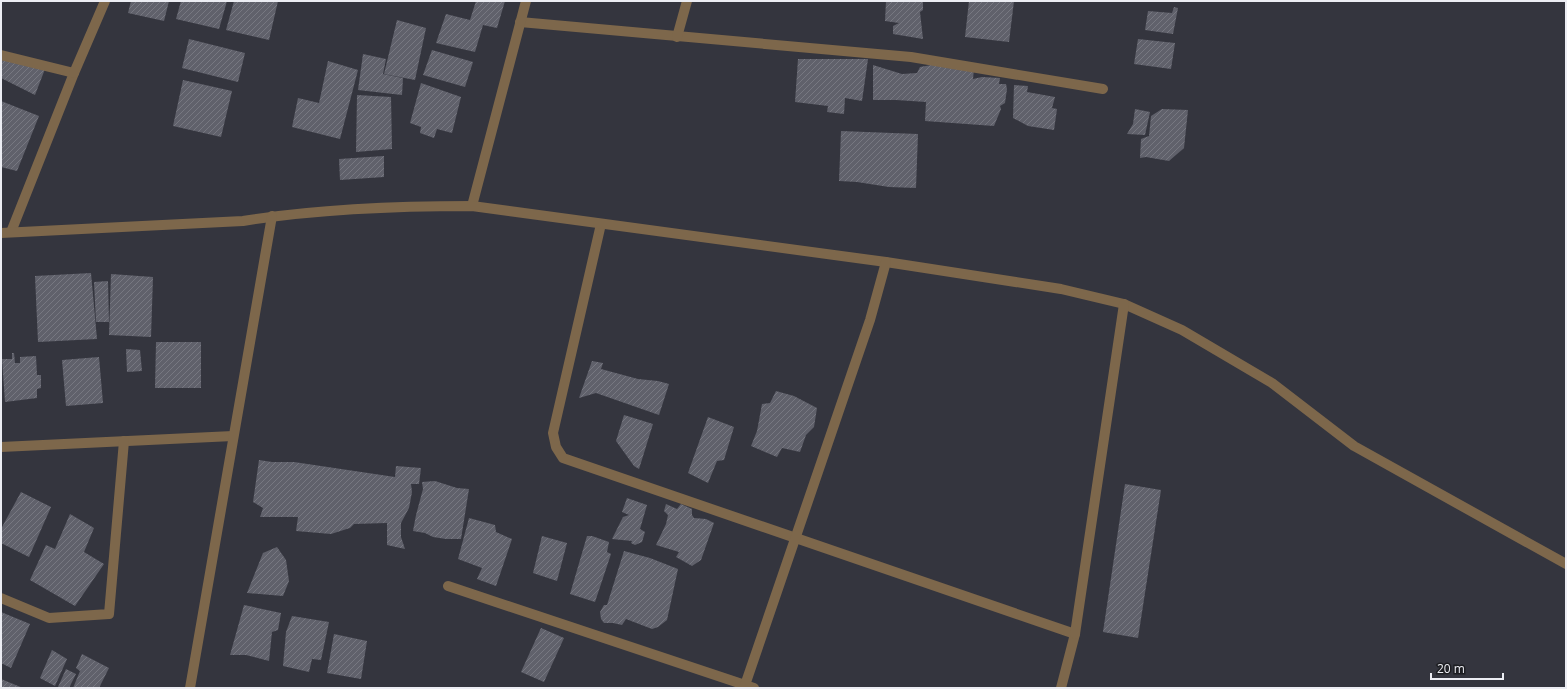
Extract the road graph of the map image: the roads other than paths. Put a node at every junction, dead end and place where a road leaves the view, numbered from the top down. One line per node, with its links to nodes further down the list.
1 (105, 1): 7 (street)
2 (526, 1): 4 (street)
3 (687, 1): 5 (street)
4 (520, 22): 5 (street); 9 (street)
5 (677, 37): 8 (street)
6 (1, 55): 7 (street)
7 (74, 73): 12 (street)
8 (1103, 89)
9 (472, 206): 10 (street); 11 (street)
10 (272, 216): 12 (street); 15 (street)
11 (601, 224): 13 (street); 18 (street)
12 (6, 232)
13 (886, 262): 14 (street); 18 (street)
14 (1124, 304): 19 (street); 22 (street)
15 (233, 436): 16 (street); 24 (street)
16 (124, 441): 17 (street); 21 (street)
17 (1, 447)
18 (795, 538): 22 (street); 23 (street)
19 (1566, 564)
20 (448, 586): 23 (street)
21 (1, 598)
22 (1075, 634): 25 (street)
23 (748, 687)
24 (190, 688)
25 (1061, 688)

